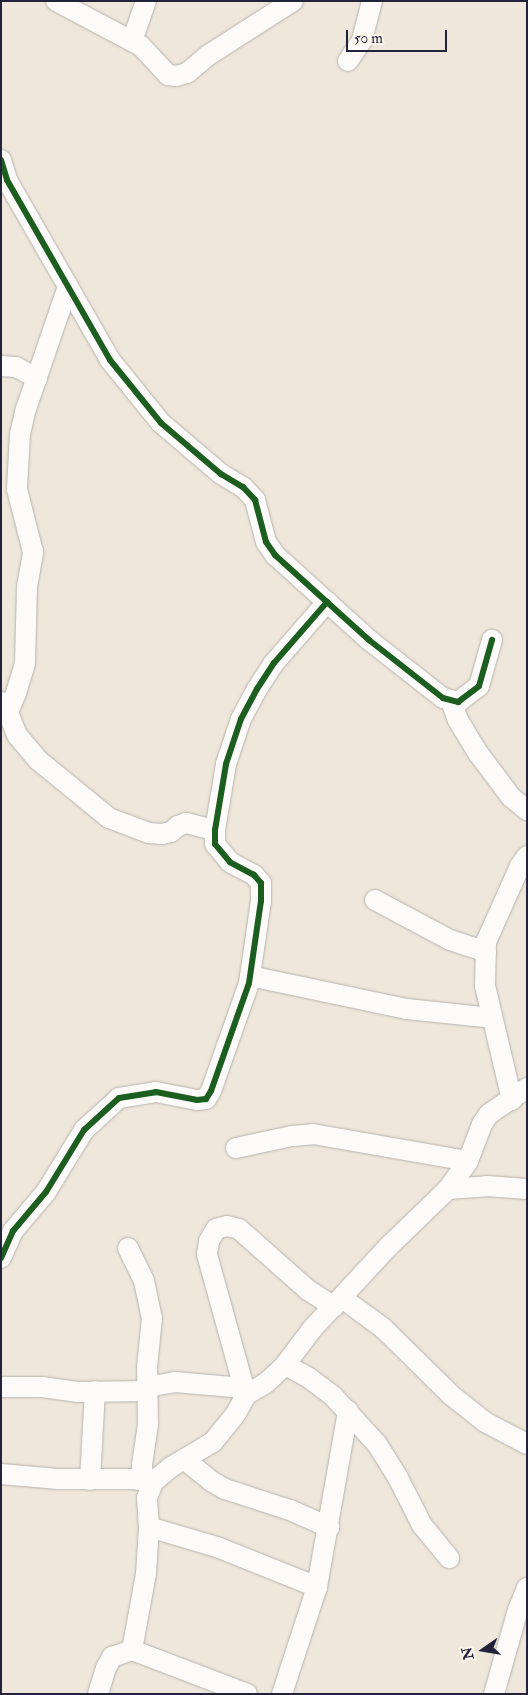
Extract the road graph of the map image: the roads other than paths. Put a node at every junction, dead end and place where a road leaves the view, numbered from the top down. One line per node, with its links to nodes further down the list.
1 (56, 1): 5 (street)
2 (146, 1): 5 (street)
3 (293, 1): 5 (street)
4 (372, 1): 6 (street)
5 (132, 41)
6 (348, 61)
7 (1, 160): 8 (street)
8 (68, 286): 10 (street); 11 (street)
9 (1, 366): 10 (street)
10 (37, 378): 14 (street)
11 (327, 602): 13 (street); 16 (street)
12 (492, 640): 13 (street)
13 (451, 701): 15 (street)
14 (4, 707): 16 (street)
15 (527, 810)
16 (215, 830): 20 (street)
17 (527, 856): 19 (street)
18 (375, 900): 19 (street)
19 (486, 952): 21 (street)
20 (250, 976): 21 (street); 28 (street)
21 (492, 1018): 22 (street)
22 (519, 1094): 24 (street)
23 (236, 1148): 24 (street)
24 (468, 1161): 25 (street)
25 (448, 1189): 26 (street); 29 (street)
26 (527, 1189)
27 (128, 1248): 32 (street)
28 (1, 1258)
29 (338, 1303): 30 (street); 34 (street); 36 (street)
30 (285, 1365): 34 (street); 35 (street)
31 (1, 1387): 33 (street)
32 (146, 1389): 33 (street); 34 (street); 40 (street)
33 (95, 1391): 39 (street)
34 (245, 1392): 37 (street)
35 (348, 1411): 41 (street); 43 (street)
36 (527, 1444)
37 (184, 1459): 40 (street); 41 (street)
38 (1, 1474): 39 (street)
39 (90, 1480): 40 (street)
40 (148, 1481): 42 (street)
41 (329, 1526): 44 (street)
42 (149, 1527): 44 (street); 46 (street)
43 (449, 1558)
44 (317, 1588): 49 (street)
45 (527, 1588): 50 (street)
46 (132, 1650): 47 (street); 48 (street)
47 (98, 1694)
48 (248, 1694)
49 (282, 1694)
50 (494, 1694)

